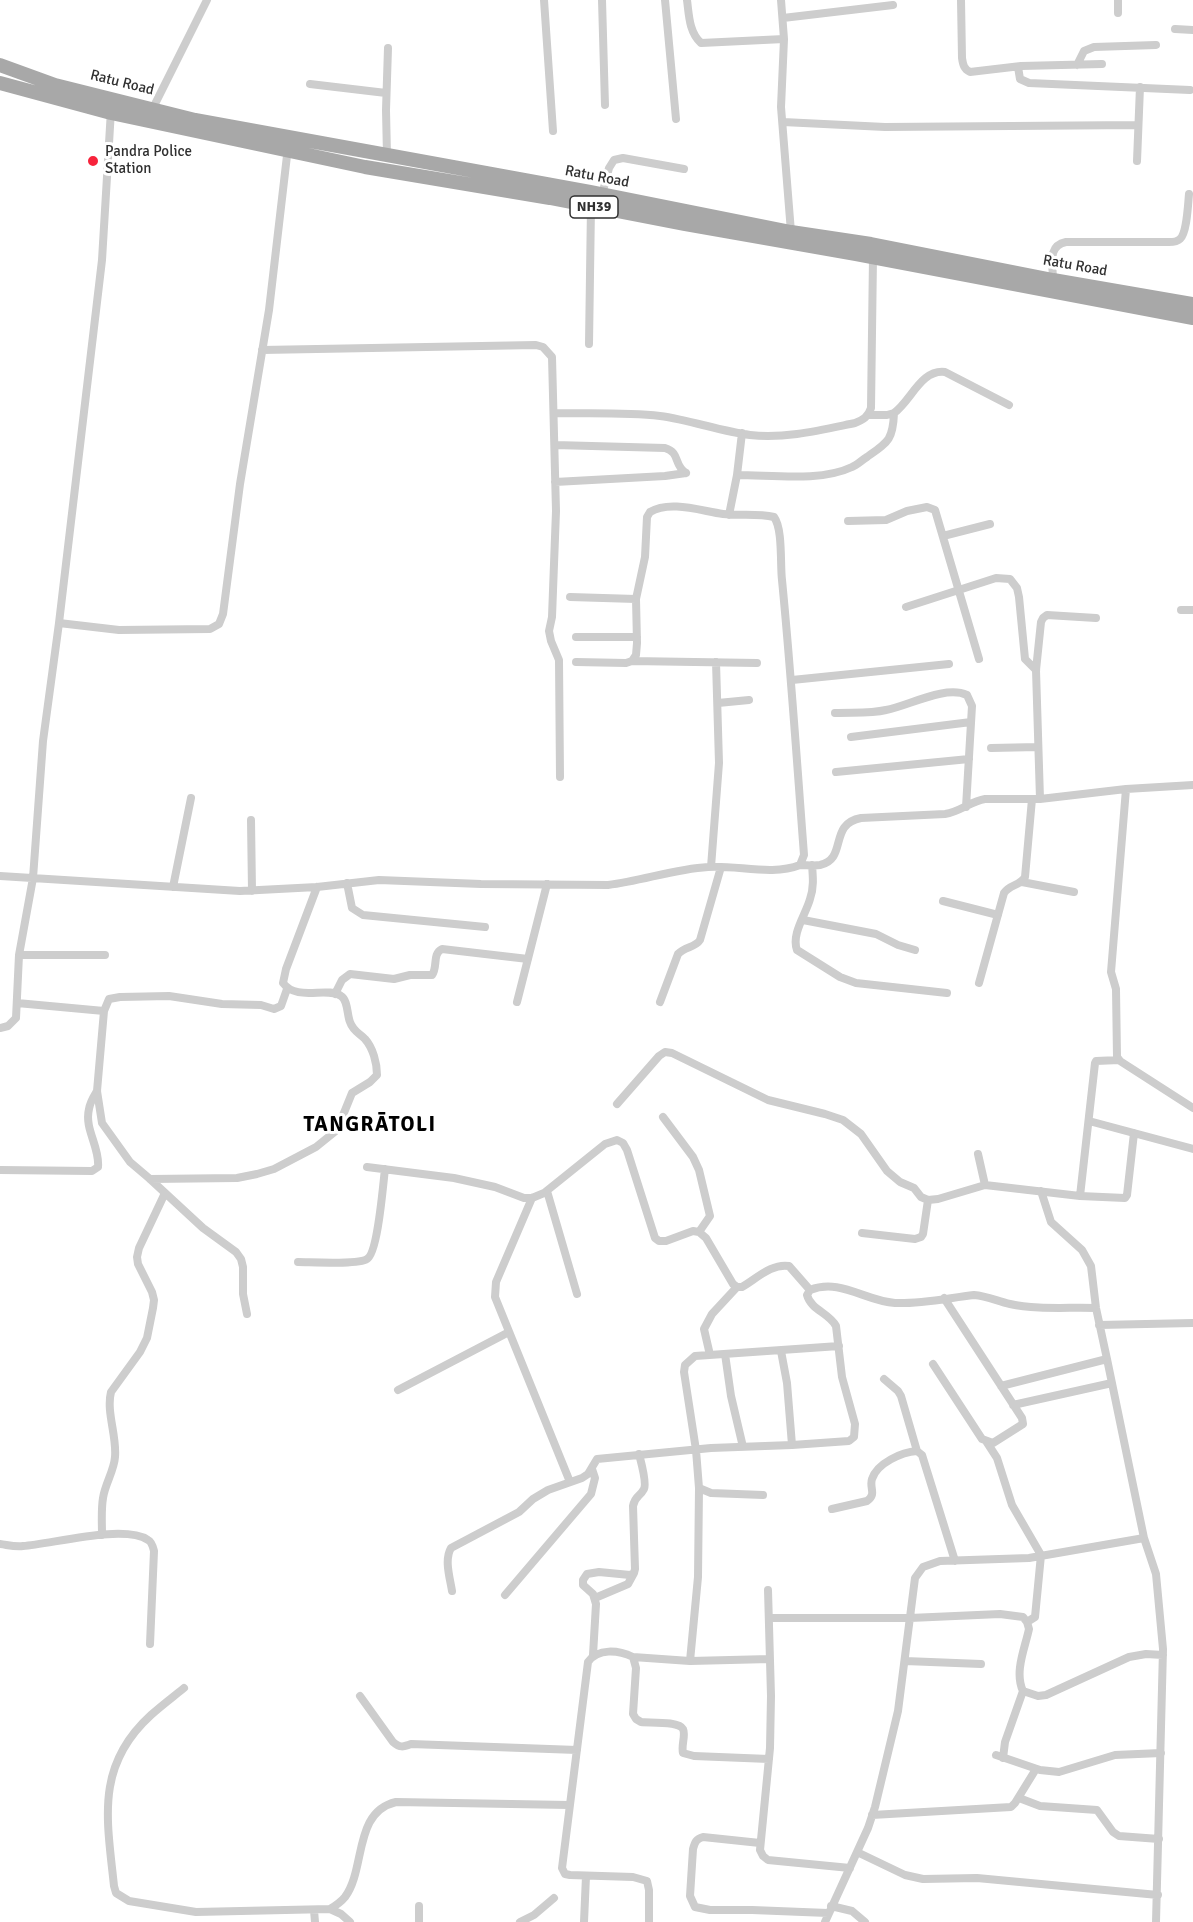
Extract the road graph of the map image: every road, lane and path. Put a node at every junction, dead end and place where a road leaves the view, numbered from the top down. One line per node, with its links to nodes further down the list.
1 (207, 0): 28 (street)
2 (544, 0): 33 (street)
3 (602, 0): 27 (street)
4 (665, 0): 30 (street)
5 (687, 0): 14 (street)
6 (781, 0): 11 (street)
7 (961, 0): 20 (street)
8 (1118, 0): 10 (street)
9 (894, 5): 11 (street)
10 (1118, 13)
11 (783, 18): 14 (street)
12 (1175, 29): 13 (street)
13 (1193, 30)
14 (784, 39): 31 (street)
15 (1156, 45): 19 (street)
16 (388, 48): 25 (street)
17 (1102, 64): 19 (street)
18 (0, 65): 26 (main road, Ratu Road)
19 (1077, 65): 20 (street)
20 (1018, 67): 23 (street)
21 (0, 83): 29 (main road, Ratu Road / NH39)
22 (310, 84): 25 (street)
23 (1140, 87): 24 (street); 32 (street)
24 (1190, 90)
25 (386, 93): 35 (street)
26 (112, 98): 28 (main road, Ratu Road); 29 (street)
27 (605, 105)
28 (153, 108): 34 (main road, Ratu Road)
29 (111, 113): 34 (main road, Ratu Road / NH39); 66 (street)
30 (676, 119)
31 (783, 122): 32 (street); 41 (street)
32 (1138, 125): 36 (street)
33 (553, 131)
34 (288, 145): 35 (main road, Ratu Road); 40 (main road, Ratu Road / NH39); 46 (street)
35 (387, 156): 39 (main road, Ratu Road)
36 (1137, 161)
37 (684, 169): 39 (street)
38 (1190, 194): 43 (street)
39 (602, 195): 41 (main road, Ratu Road)
40 (591, 206): 42 (main road, Ratu Road / NH39); 45 (street)
41 (790, 232): 43 (main road, Ratu Road)
42 (873, 257): 44 (main road, Ratu Road / NH39); 50 (street)
43 (1053, 280): 44 (main road, Ratu Road)
44 (1192, 313)
45 (589, 344)
46 (262, 350): 48 (street); 66 (street)
47 (1009, 405): 49 (street)
48 (554, 413): 51 (street); 52 (street)
49 (894, 413): 50 (street); 53 (street)
50 (868, 415): 51 (street)
51 (742, 433): 53 (street)
52 (555, 445): 54 (street); 54 (street)
53 (737, 475): 55 (street)
54 (555, 482): 86 (street)
55 (729, 514): 61 (street); 76 (street)
56 (848, 521): 58 (street)
57 (990, 524): 58 (street)
58 (943, 536): 59 (street)
59 (959, 590): 62 (street); 69 (street); 75 (street)
60 (570, 597): 61 (street)
61 (636, 599): 68 (street)
62 (906, 607)
63 (1181, 610): 64 (street)
64 (1193, 610)
65 (1096, 618): 75 (street)
66 (59, 623): 98 (street)
67 (576, 637): 68 (street)
68 (637, 637): 70 (street)
69 (979, 658)
70 (632, 661): 71 (street); 72 (street)
71 (576, 662)
72 (716, 662): 73 (street); 78 (street)
73 (757, 663)
74 (949, 664): 76 (street)
75 (1036, 670): 82 (street)
76 (792, 680): 93 (street)
77 (749, 700): 78 (street)
78 (718, 703): 95 (street)
79 (834, 713): 80 (street)
80 (971, 722): 81 (street); 84 (street)
81 (850, 737)
82 (1038, 747): 83 (street); 90 (street)
83 (991, 748)
84 (969, 759): 85 (street); 91 (street)
85 (836, 772)
86 (560, 777)
87 (1193, 785): 88 (street)
88 (1126, 789): 90 (street); 123 (street)
89 (191, 798): 102 (street)
90 (1036, 800): 91 (street); 99 (street)
91 (966, 807): 94 (street)
92 (251, 820): 104 (street)
93 (800, 864): 94 (street); 96 (street)
94 (812, 865): 108 (street)
95 (711, 867): 96 (street); 101 (street)
96 (721, 867): 119 (street)
97 (0, 876): 98 (street)
98 (33, 878): 102 (street); 111 (street)
99 (1022, 882): 105 (street); 107 (street)
100 (347, 883): 101 (street); 103 (street); 109 (street)
101 (547, 884): 113 (street)
102 (173, 887): 104 (street)
103 (317, 887): 104 (street); 115 (street)
104 (252, 891)
105 (1074, 892)
106 (943, 901): 107 (street)
107 (998, 915): 114 (street)
108 (802, 920): 110 (street); 116 (street)
109 (486, 927)
110 (915, 950)
111 (19, 955): 112 (street); 120 (street)
112 (105, 955)
113 (528, 959): 117 (street); 118 (street)
114 (979, 983)
115 (288, 988): 117 (street); 121 (street)
116 (947, 993)
117 (335, 994): 135 (street)
118 (517, 1002)
119 (660, 1002)
120 (17, 1003): 121 (street); 122 (street)
121 (104, 1011): 124 (street)
122 (0, 1028)
123 (1119, 1060): 126 (street); 128 (street)
124 (97, 1091): 134 (street); 135 (street)
125 (617, 1104): 142 (street)
126 (1193, 1107)
127 (663, 1117): 143 (street)
128 (1089, 1121): 129 (street); 140 (street)
129 (1134, 1133): 130 (street); 140 (street)
130 (1193, 1149)
131 (978, 1154): 136 (street)
132 (367, 1167): 133 (street)
133 (385, 1169): 141 (street); 145 (street)
134 (0, 1170)
135 (150, 1179): 139 (street)
136 (985, 1185): 138 (street); 142 (street)
137 (547, 1191): 141 (street); 143 (street); 148 (street)
138 (1041, 1191): 140 (street); 150 (street)
139 (165, 1193): 151 (street); 177 (street)
140 (1080, 1196)
141 (532, 1198): 154 (street)
142 (928, 1200): 144 (street)
143 (699, 1232): 146 (street)
144 (862, 1233)
145 (298, 1262)
146 (737, 1287): 147 (street); 158 (street)
147 (810, 1290): 149 (street); 155 (street)
148 (577, 1294)
149 (944, 1298): 150 (street); 163 (street)
150 (1096, 1308): 153 (street)
151 (247, 1314)
152 (1193, 1323): 153 (street)
153 (1099, 1325): 159 (street)
154 (509, 1332): 164 (street); 173 (street)
155 (839, 1346): 156 (street); 167 (street)
156 (781, 1351): 157 (street); 167 (street)
157 (724, 1354): 158 (street); 168 (street)
158 (710, 1355): 169 (street)
159 (1107, 1359): 162 (street); 163 (street)
160 (933, 1364): 166 (street)
161 (884, 1379): 170 (street)
162 (1112, 1383): 165 (street); 178 (street)
163 (1001, 1386): 165 (street)
164 (398, 1390)
165 (1013, 1405): 166 (street)
166 (986, 1442): 180 (street)
167 (792, 1446): 168 (street)
168 (743, 1447): 169 (street)
169 (696, 1450): 171 (street); 174 (street)
170 (917, 1451): 176 (street); 181 (street)
171 (639, 1454): 172 (street); 182 (street)
172 (591, 1469): 173 (street); 185 (street)
173 (570, 1482): 184 (street)
174 (699, 1488): 175 (street); 195 (street)
175 (763, 1496)
176 (832, 1509)
177 (102, 1535): 179 (street); 190 (street)
178 (1144, 1538): 180 (street); 192 (street)
179 (0, 1544)
180 (1041, 1556): 181 (street); 189 (street)
181 (955, 1561): 188 (street)
182 (634, 1573): 186 (street); 186 (street)
183 (768, 1590): 187 (street)
184 (452, 1591)
185 (505, 1595)
186 (595, 1598): 191 (street)
187 (769, 1618): 188 (street); 194 (street)
188 (910, 1618): 189 (street); 196 (street)
189 (1027, 1622): 199 (street)
190 (150, 1644)
191 (593, 1655): 193 (street); 201 (street)
192 (1163, 1655): 199 (street); 202 (street)
193 (633, 1657): 195 (street); 203 (street)
194 (770, 1659): 195 (street); 203 (street)
195 (690, 1661)
196 (904, 1661): 197 (street); 207 (street)
197 (981, 1664)
198 (184, 1688): 217 (street)
199 (1023, 1691): 204 (street)
200 (360, 1696): 201 (street)
201 (577, 1750): 206 (street)
202 (1161, 1753): 204 (street); 208 (street)
203 (769, 1759): 209 (street)
204 (1036, 1769): 205 (street)
205 (1019, 1798): 207 (street); 208 (street)
206 (569, 1805): 212 (street); 216 (street)
207 (872, 1815): 210 (street)
208 (1159, 1839): 213 (street)
209 (760, 1843): 211 (street); 218 (street)
210 (857, 1852): 211 (street); 213 (street)
211 (850, 1868): 218 (street)
212 (586, 1876): 223 (street); 224 (street)
213 (1158, 1896): 226 (street)
214 (554, 1898): 222 (street)
215 (419, 1906): 221 (street)
216 (330, 1909): 217 (street); 220 (street)
217 (314, 1910): 219 (street)
218 (828, 1914): 225 (street)
219 (315, 1922)
220 (350, 1922)
221 (419, 1922)
222 (520, 1922)
223 (584, 1922)
224 (649, 1922)
225 (865, 1922)
226 (1156, 1922)

